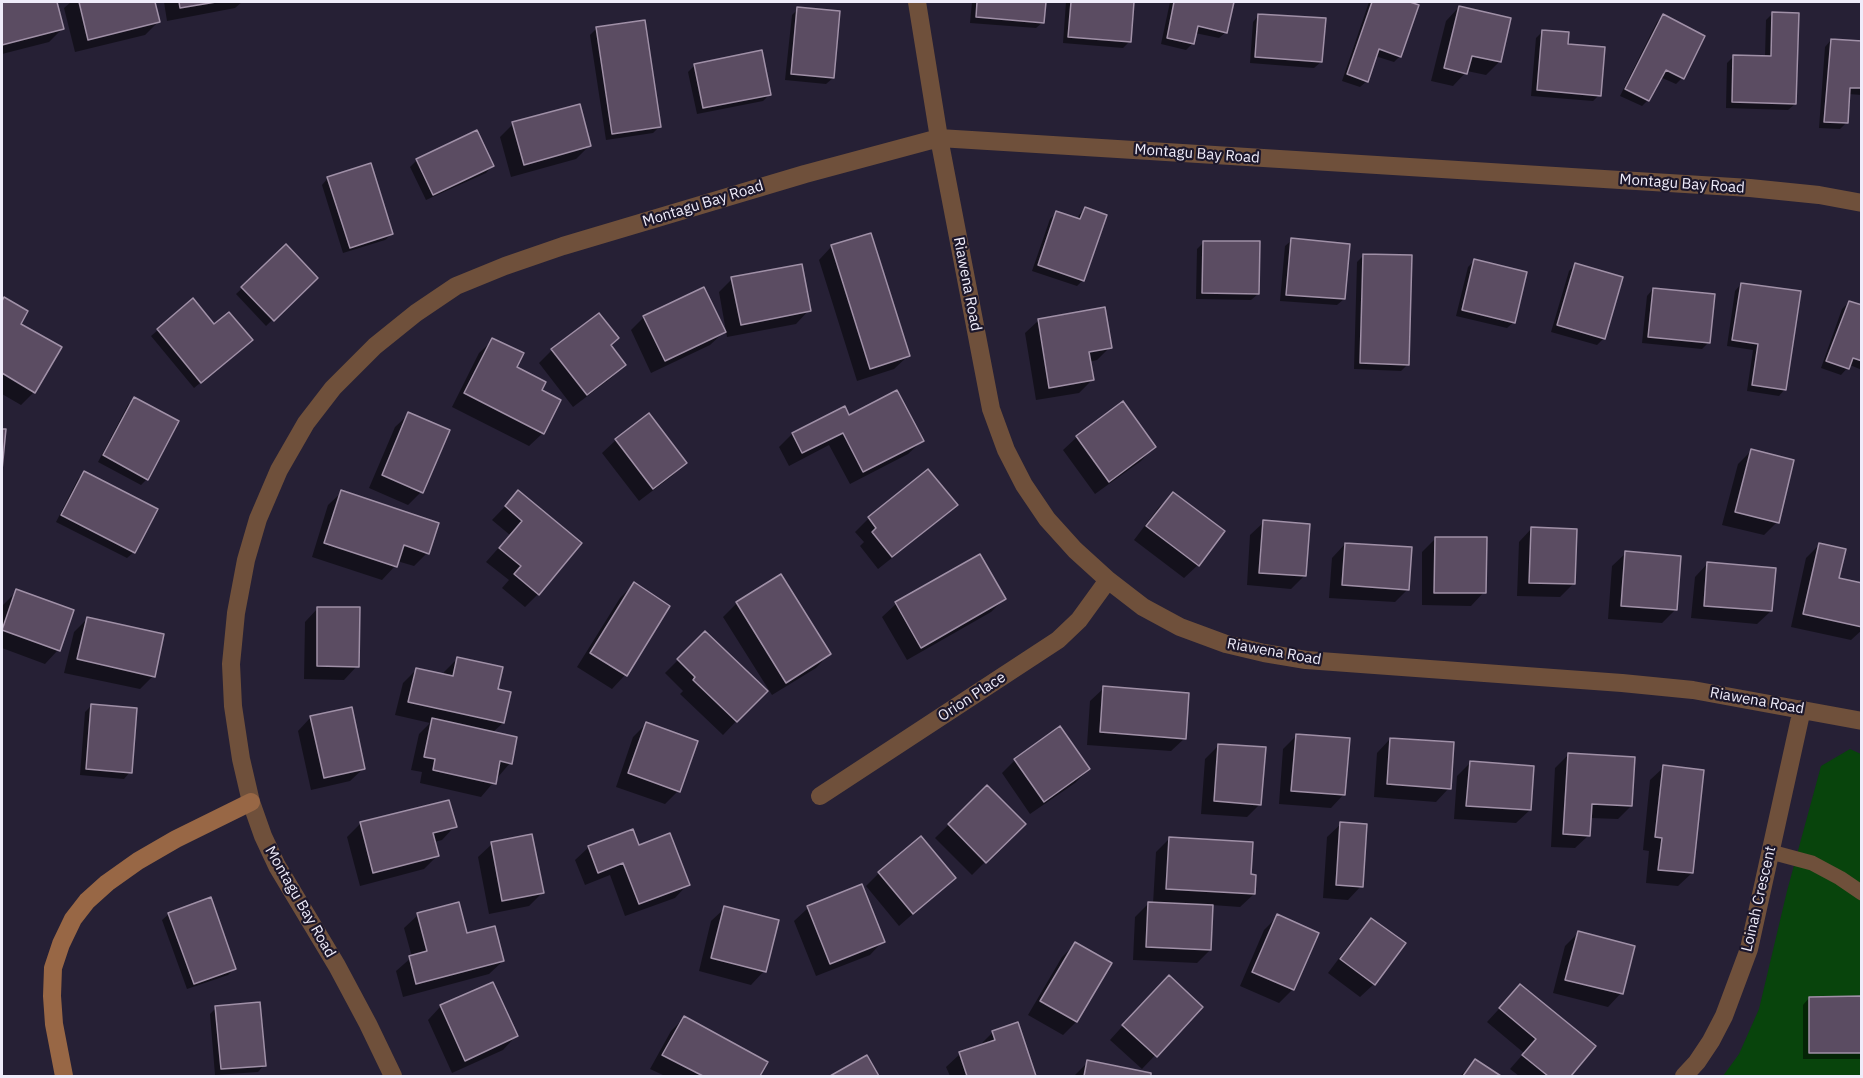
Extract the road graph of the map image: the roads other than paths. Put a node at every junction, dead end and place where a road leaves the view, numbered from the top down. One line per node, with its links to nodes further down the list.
1 (917, 2): 2 (street, Riawena Road)
2 (939, 138): 3 (street, Montagu Bay Road); 4 (street, Riawena Road); 8 (street, Montagu Bay Road)
3 (1862, 203)
4 (1108, 580): 5 (street, Riawena Road); 7 (street, Orion Place)
5 (1802, 709): 6 (street, Riawena Road); 9 (street, Loinah Crescent)
6 (1862, 721)
7 (820, 796)
8 (251, 802): 11 (main road); 12 (street, Montagu Bay Road)
9 (1771, 852): 10 (lane); 13 (street, Loinah Crescent)
10 (1862, 893)
11 (64, 1077)
12 (393, 1077)
13 (1684, 1077)

